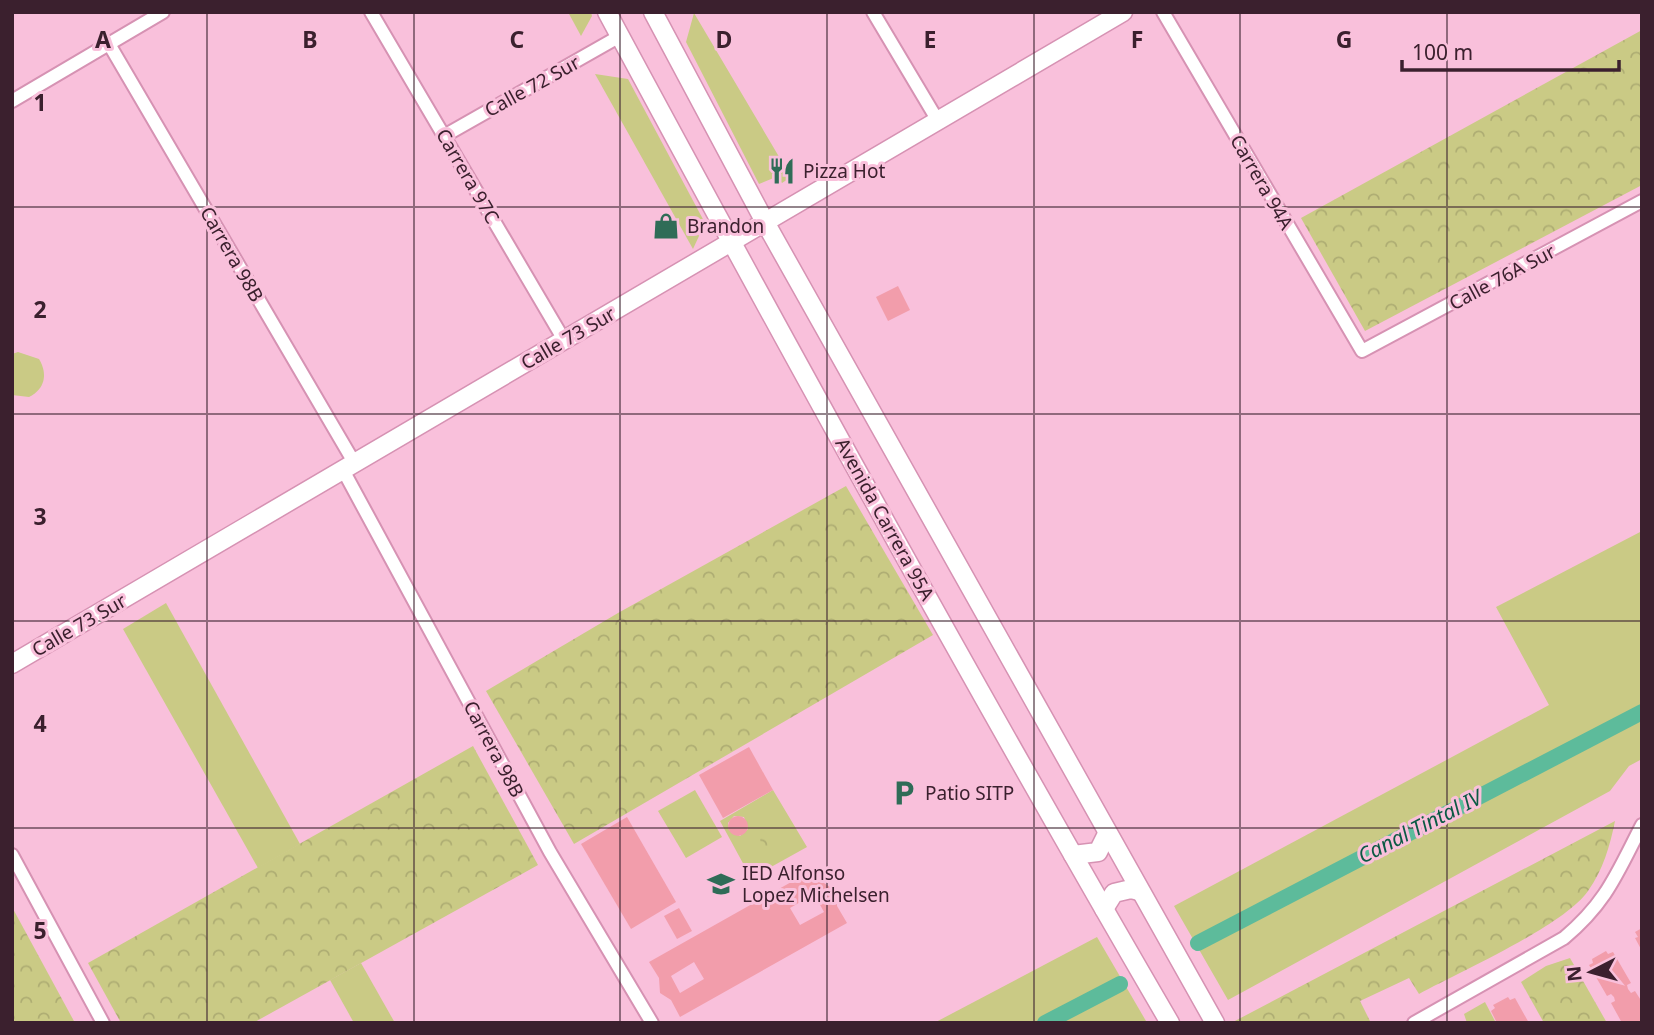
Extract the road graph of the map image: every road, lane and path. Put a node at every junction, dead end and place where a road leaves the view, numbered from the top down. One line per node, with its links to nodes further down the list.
1 (163, 12): 9 (street)
2 (371, 12): 12 (street, Carrera 97C)
3 (607, 12): 8 (main road, Avenida Carrera 95A)
4 (873, 12): 11 (street)
5 (1123, 12): 11 (main road, Calle 73 Sur)
6 (1163, 12): 17 (street, Carrera 94A)
7 (655, 13): 14 (main road, Avenida Carrera 95A)
8 (620, 36): 12 (street, Calle 72 Sur); 15 (main road, Avenida Carrera 95A)
9 (108, 44): 10 (street); 18 (street, Carrera 98B)
10 (12, 102)
11 (938, 121): 14 (main road, Calle 73 Sur)
12 (444, 136): 16 (street, Carrera 97C)
13 (1642, 201): 17 (street, Calle 76A Sur)
14 (765, 222): 15 (main road, Calle 73 Sur); 21 (main road, Avenida Carrera 95A)
15 (731, 242): 16 (main road, Calle 73 Sur); 23 (main road, Avenida Carrera 95A)
16 (564, 340): 18 (main road, Calle 73 Sur)
17 (1362, 351)
18 (349, 467): 19 (main road, Calle 73 Sur); 27 (street, Carrera 98B)
19 (12, 664)
20 (1642, 825): 30 (street)
21 (1107, 834): 23 (main road); 24 (main road, Avenida Carrera 95A)
22 (12, 855): 26 (street)
23 (1073, 855): 25 (main road, Avenida Carrera 95A)
24 (1139, 891): 25 (main road); 29 (main road, Avenida Carrera 95A)
25 (1104, 909): 28 (main road, Avenida Carrera 95A)
26 (103, 1023)
27 (652, 1023)
28 (1170, 1023)
29 (1215, 1023)
30 (1413, 1023)

